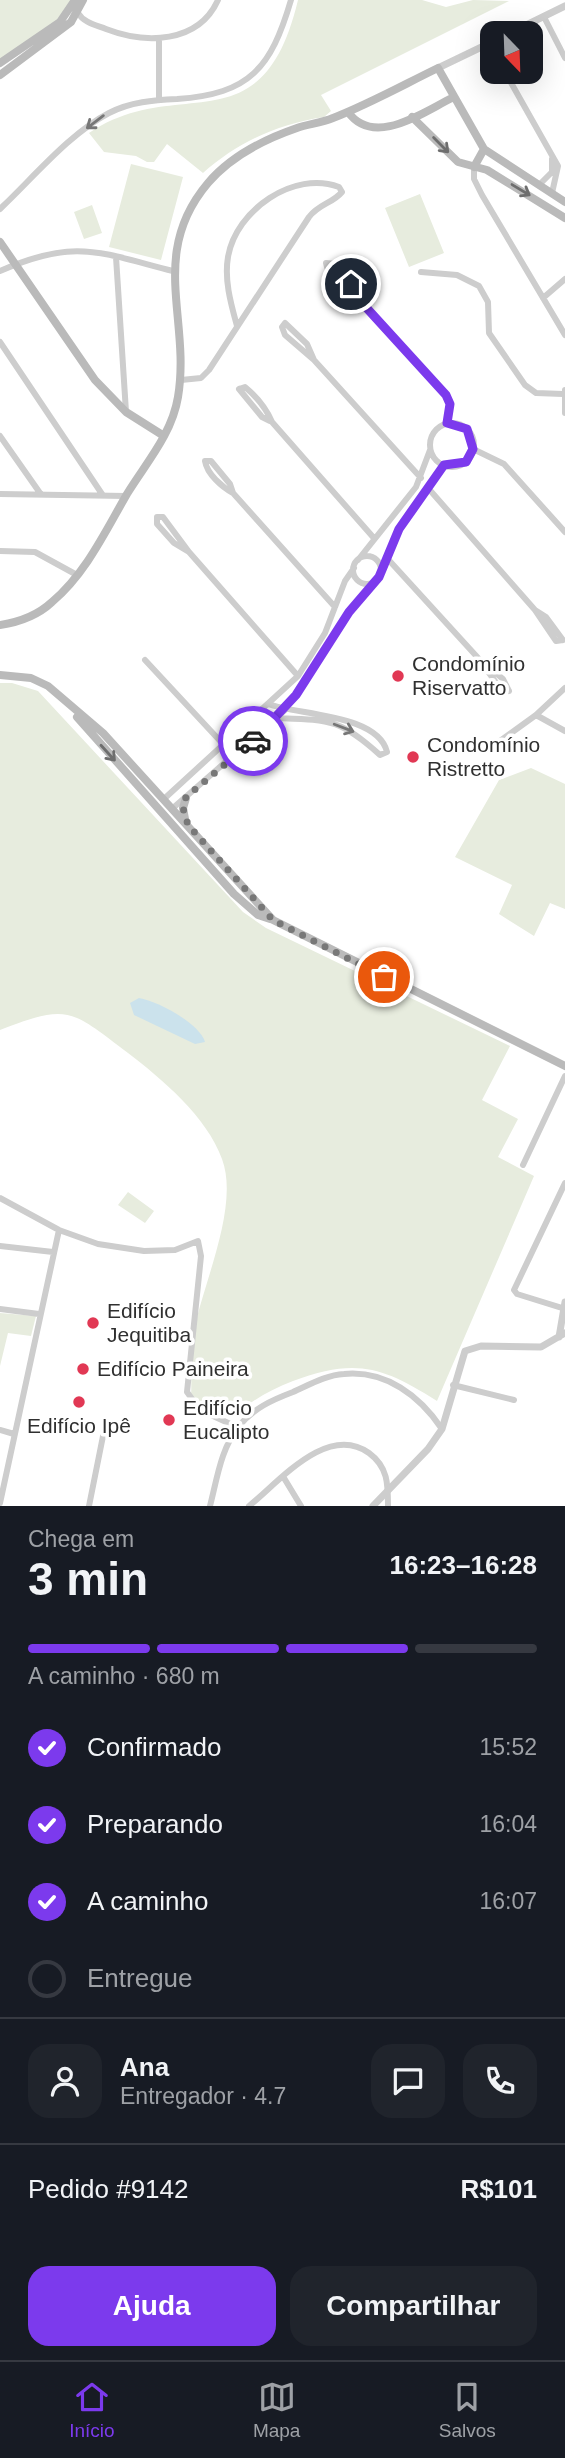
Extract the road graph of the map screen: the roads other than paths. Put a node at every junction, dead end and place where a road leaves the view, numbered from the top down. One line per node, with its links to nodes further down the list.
1 (75, 0): 12 (main road)
2 (83, 0): 6 (main road)
3 (218, 0): 9 (street)
4 (291, 0): 17 (street)
5 (565, 6): 7 (street)
6 (78, 13): 9 (street); 14 (main road)
7 (544, 17): 8 (street); 11 (street)
8 (536, 21)
9 (159, 38): 17 (street)
10 (480, 49): 13 (street)
11 (565, 58)
12 (0, 63)
13 (438, 68): 16 (main road); 18 (main road)
14 (0, 75)
15 (512, 84): 21 (street)
16 (452, 98): 19 (main road); 20 (main road)
17 (159, 100): 32 (street, one-way to 32)
18 (348, 112): 19 (main road); 38 (main road)
19 (412, 117): 22 (main road, one-way to 22)
20 (484, 149): 22 (main road); 29 (main road)
21 (553, 159): 23 (street); 26 (street); 27 (street)
22 (474, 166): 24 (main road); 28 (street)
23 (565, 169)
24 (487, 170): 28 (street); 33 (main road, one-way to 33)
25 (565, 175): 26 (street)
26 (556, 177): 27 (street); 30 (street)
27 (548, 178): 29 (street)
28 (477, 185): 42 (street)
29 (540, 185): 30 (main road)
30 (552, 193): 31 (main road)
31 (565, 202)
32 (0, 209)
33 (565, 218)
34 (0, 242): 36 (main road)
35 (116, 257): 36 (street); 38 (street); 49 (street)
36 (16, 264): 37 (street); 49 (main road)
37 (0, 271)
38 (173, 271): 47 (main road)
39 (421, 272): 48 (street)
40 (565, 279): 42 (street)
41 (353, 293): 41 (street); 52 (street)
42 (543, 299): 44 (street)
43 (237, 326): 43 (street); 47 (street)
44 (565, 335)
45 (0, 342): 63 (street)
46 (314, 360): 46 (street); 58 (street)
47 (181, 380): 54 (main road)
48 (564, 392): 50 (street)
49 (126, 412): 54 (main road)
50 (565, 414)
51 (272, 422): 51 (street); 66 (street)
52 (447, 423): 55 (street); 56 (street)
53 (0, 436): 60 (street)
54 (164, 436): 64 (main road)
55 (473, 449): 57 (street); 65 (street)
56 (430, 450): 57 (street); 58 (street)
57 (444, 465): 59 (street)
58 (421, 478): 66 (street)
59 (428, 488): 69 (street); 76 (street)
60 (40, 493): 62 (street); 63 (street)
61 (233, 493): 61 (street); 75 (street)
62 (0, 494)
63 (102, 494): 64 (street)
64 (126, 496): 73 (main road)
65 (565, 532)
66 (373, 537): 70 (street)
67 (0, 551): 73 (street)
68 (189, 552): 68 (street); 81 (street)
69 (386, 557): 72 (street); 78 (street)
70 (358, 560): 71 (street); 72 (street)
71 (354, 568): 74 (street); 75 (street)
72 (381, 573): 74 (street)
73 (78, 575): 77 (main road)
74 (376, 580): 85 (street)
75 (335, 607): 81 (street)
76 (534, 610): 76 (street)
77 (0, 625)
78 (479, 659): 78 (street)
79 (145, 660): 94 (street)
80 (0, 675): 83 (main road)
81 (298, 676): 84 (street)
82 (565, 688): 86 (street)
83 (64, 701): 98 (main road); 99 (main road, one-way to 99)
84 (268, 704): 85 (street); 87 (street)
85 (285, 710): 88 (street); 90 (street)
86 (536, 715): 89 (street); 93 (street)
87 (249, 718): 91 (street); 94 (street)
88 (277, 718): 91 (street); 92 (street, one-way to 92)
89 (565, 730)
90 (369, 731): 92 (street); 92 (street)
91 (260, 734): 96 (street)
92 (362, 737)
93 (499, 741)
94 (222, 743): 95 (street)
95 (194, 770): 96 (street); 98 (street)
96 (205, 782): 97 (street)
97 (186, 797): 99 (street); 100 (main road)
98 (164, 798): 99 (main road)
99 (165, 811): 100 (main road); 102 (main road)
100 (188, 825): 101 (main road)
101 (244, 887): 102 (main road); 103 (main road)
102 (238, 898): 103 (main road)
103 (273, 920): 104 (main road)
104 (565, 1066)
105 (565, 1076): 106 (street)
106 (523, 1165)
107 (565, 1183): 112 (street)
108 (0, 1198): 109 (street)
109 (59, 1230): 111 (street); 118 (street)
110 (0, 1245): 111 (street)
111 (53, 1252): 114 (street)
112 (564, 1307): 115 (street)
113 (0, 1309): 114 (street)
114 (39, 1314): 121 (street)
115 (562, 1335): 116 (street)
116 (453, 1385): 117 (street); 119 (street)
117 (514, 1400)
118 (237, 1427): 119 (street); 127 (street)
119 (442, 1429): 124 (street)
120 (0, 1430): 121 (street)
121 (14, 1434): 125 (street)
122 (103, 1436): 126 (street)
123 (284, 1478): 124 (street); 128 (street); 129 (street)
124 (388, 1490): 130 (street); 131 (street)
125 (0, 1503)
126 (89, 1506)
127 (210, 1506)
128 (249, 1506)
129 (301, 1506)
130 (373, 1506)
131 (388, 1506)

